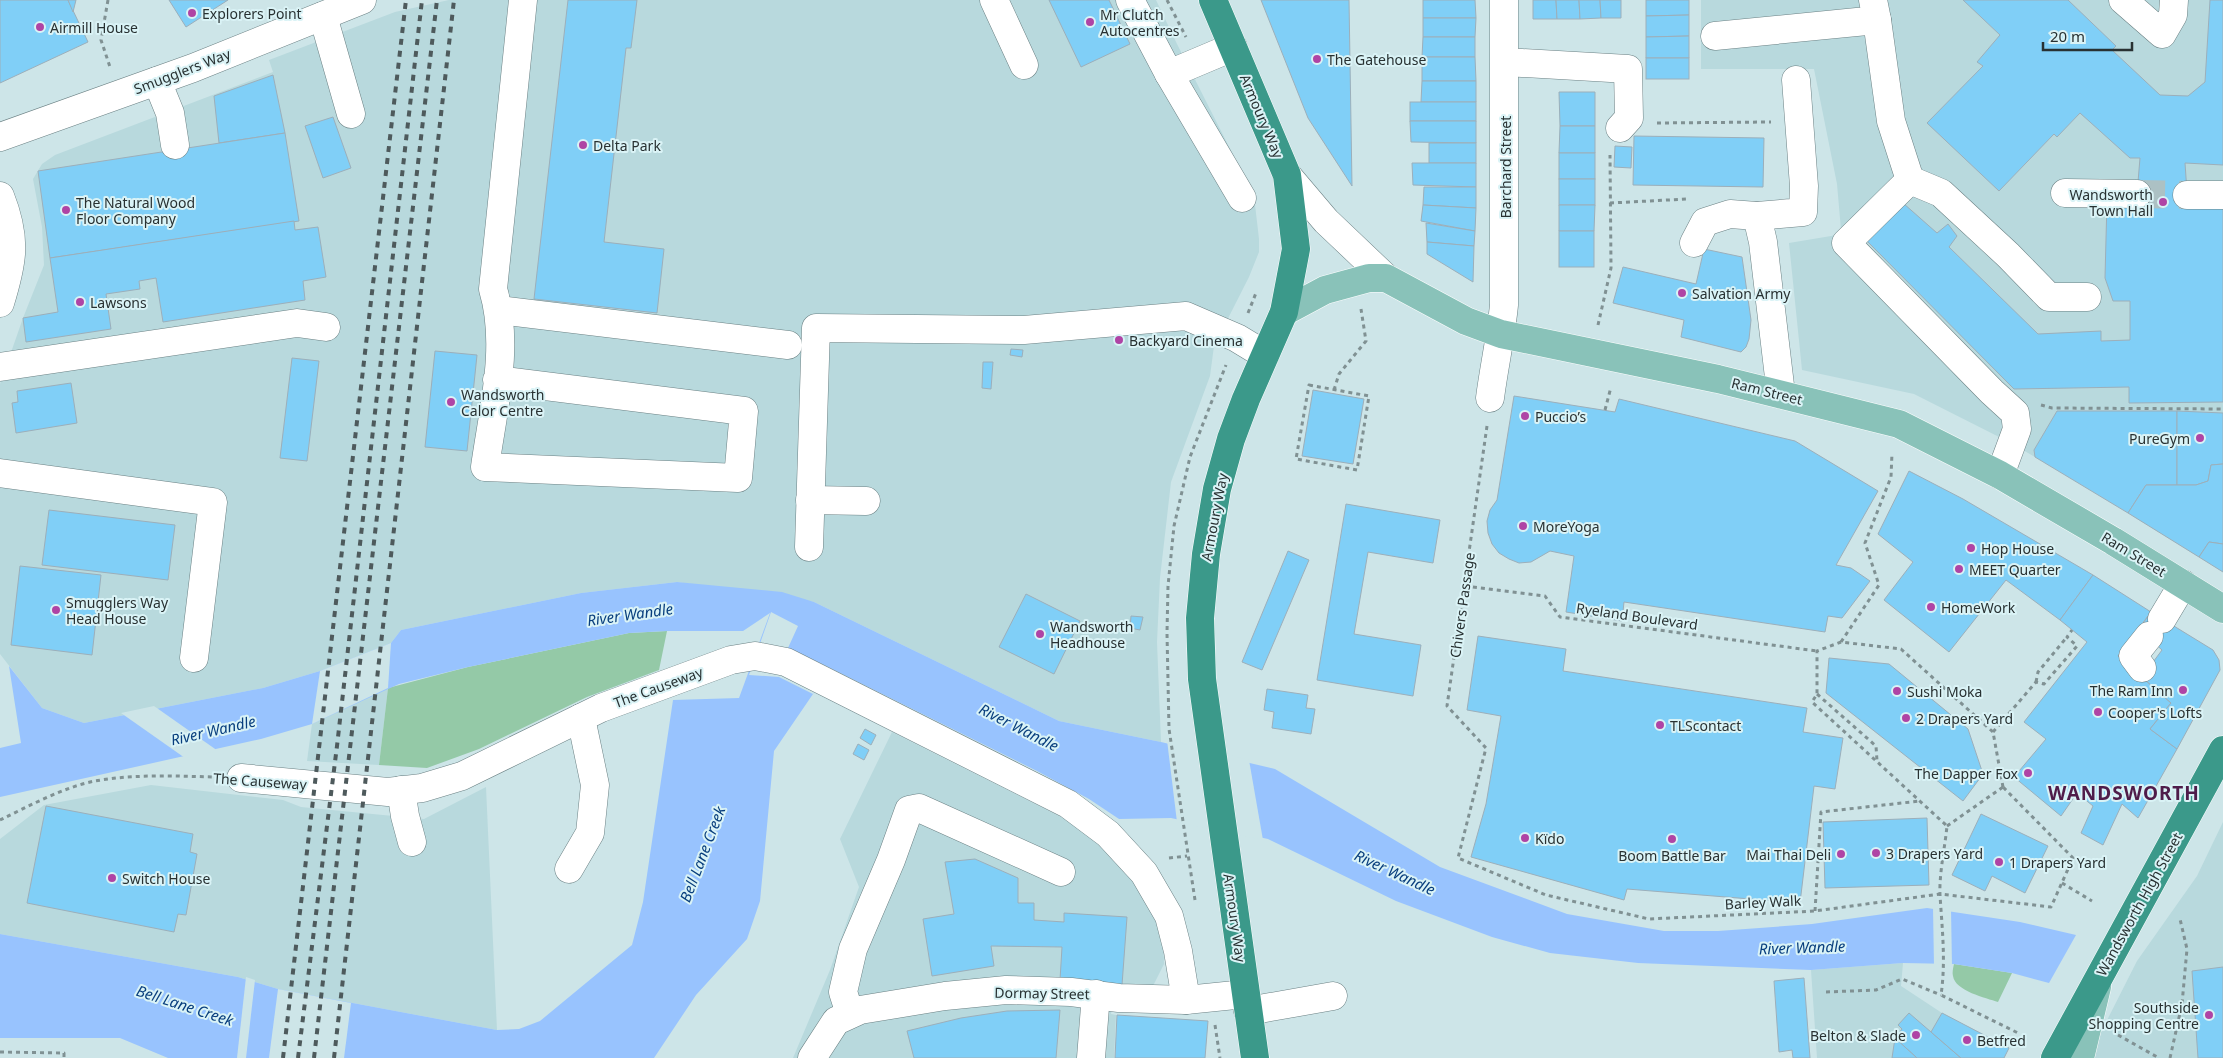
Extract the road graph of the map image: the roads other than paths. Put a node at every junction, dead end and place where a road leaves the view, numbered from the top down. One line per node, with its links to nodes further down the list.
1 (362, 0): 10 (street, Smugglers Way)
2 (523, 0): 35 (street)
3 (994, 0): 14 (street)
4 (1130, 0): 15 (street)
5 (1212, 0): 12 (highway, Armoury Way)
6 (1504, 0): 13 (street, Barchard Street)
7 (2123, 0): 8 (street)
8 (2174, 0)
9 (1875, 10): 11 (street); 23 (street)
10 (324, 16): 17 (street, Smugglers Way); 18 (street)
11 (1715, 36)
12 (1233, 46): 15 (street); 22 (highway, Armoury Way)
13 (1505, 62): 19 (street); 38 (street, Barchard Street)
14 (1024, 65)
15 (1169, 74): 29 (street)
16 (1796, 80): 30 (street)
17 (157, 81): 20 (street, Smugglers Way); 21 (street)
18 (351, 114)
19 (1624, 123)
20 (0, 136)
21 (175, 145)
22 (1287, 175): 32 (street); 36 (highway, Armoury Way)
23 (1910, 180): 33 (street); 46 (street)
24 (2065, 193): 25 (street)
25 (2137, 194)
26 (2187, 195): 27 (street)
27 (2223, 195)
28 (0, 196): 34 (street)
29 (1242, 198)
30 (1758, 216): 31 (street); 43 (street)
31 (1699, 233)
32 (1386, 278): 36 (main road); 38 (main road, Ram Street)
33 (2087, 298)
34 (0, 303)
35 (500, 310): 39 (street); 42 (street)
36 (1284, 312): 40 (highway, Armoury Way)
37 (326, 327): 41 (street)
38 (1501, 334): 43 (main road, Ram Street); 44 (street)
39 (788, 345)
40 (1265, 355): 47 (street); 65 (highway, Armoury Way)
41 (0, 367)
42 (497, 380): 42 (street)
43 (1782, 394): 46 (main road, Ram Street)
44 (1490, 398)
45 (0, 473): 52 (street)
46 (2000, 475): 50 (main road, Ram Street)
47 (810, 500): 48 (street); 49 (street)
48 (866, 501)
49 (809, 547)
50 (2184, 584): 51 (main road, Ram Street); 53 (street)
51 (2223, 609)
52 (194, 658)
53 (2142, 668)
54 (581, 718): 57 (street, The Causeway); 59 (street); 64 (street, The Causeway)
55 (2223, 750): 61 (highway, Wandsworth High Street)
56 (241, 778): 57 (street, The Causeway)
57 (401, 790): 58 (street)
58 (412, 842)
59 (569, 869)
60 (1061, 872): 66 (street)
61 (2100, 976): 70 (highway, Wandsworth High Street); 71 (main road)
62 (1096, 994): 64 (street, Dormay Street); 66 (street, Dormay Street); 68 (street)
63 (1333, 996): 65 (street, Dormay Street)
64 (1186, 1000): 65 (street, Dormay Street)
65 (1247, 1003): 69 (highway, Armoury Way)
66 (850, 1014): 67 (street, Dormay Street)
67 (817, 1049)
68 (1091, 1058)
69 (1255, 1058)
70 (2055, 1058)
71 (2080, 1058)

